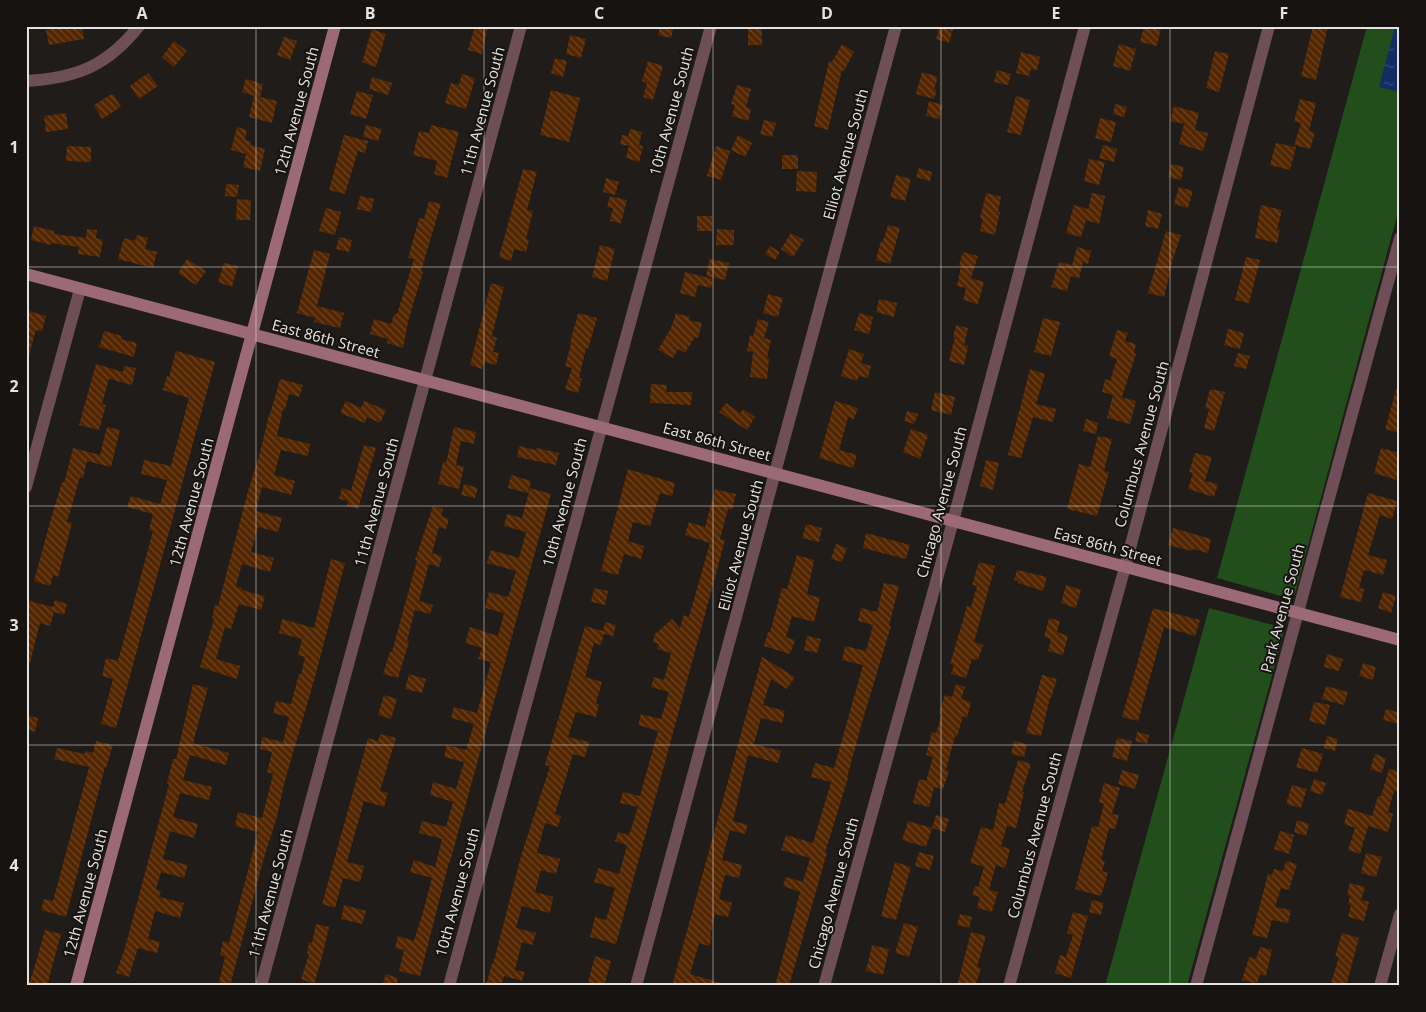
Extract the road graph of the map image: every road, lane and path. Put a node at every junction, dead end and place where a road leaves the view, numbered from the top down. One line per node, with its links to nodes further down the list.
1 (139, 26): 8 (street)
2 (335, 26): 12 (street, 12th Avenue South)
3 (521, 26): 13 (street, 11th Avenue South)
4 (711, 26): 14 (street, 10th Avenue South)
5 (896, 26): 15 (street, Elliot Avenue South)
6 (1085, 26): 17 (street, Chicago Avenue South)
7 (1269, 26): 18 (street, Columbus Avenue South)
8 (26, 81)
9 (1400, 238): 19 (street, Park Avenue South)
10 (26, 274): 11 (street, East 86th Street)
11 (80, 289): 12 (street, East 86th Street); 16 (street)
12 (253, 335): 13 (street, East 86th Street); 22 (street, 12th Avenue South)
13 (426, 381): 14 (street, East 86th Street); 23 (street, 11th Avenue South)
14 (601, 428): 15 (street, East 86th Street); 24 (street, 10th Avenue South)
15 (776, 474): 17 (street, East 86th Street); 25 (street, Elliot Avenue South)
16 (26, 486)
17 (953, 521): 18 (street, East 86th Street); 26 (street, Chicago Avenue South)
18 (1125, 567): 19 (street, East 86th Street); 27 (street, Columbus Avenue South)
19 (1298, 613): 20 (street, East 86th Street); 28 (street, Park Avenue South)
20 (1400, 640)
21 (1400, 914): 29 (street)
22 (76, 986)
23 (262, 986)
24 (449, 986)
25 (636, 986)
26 (824, 986)
27 (1009, 986)
28 (1196, 986)
29 (1380, 986)

